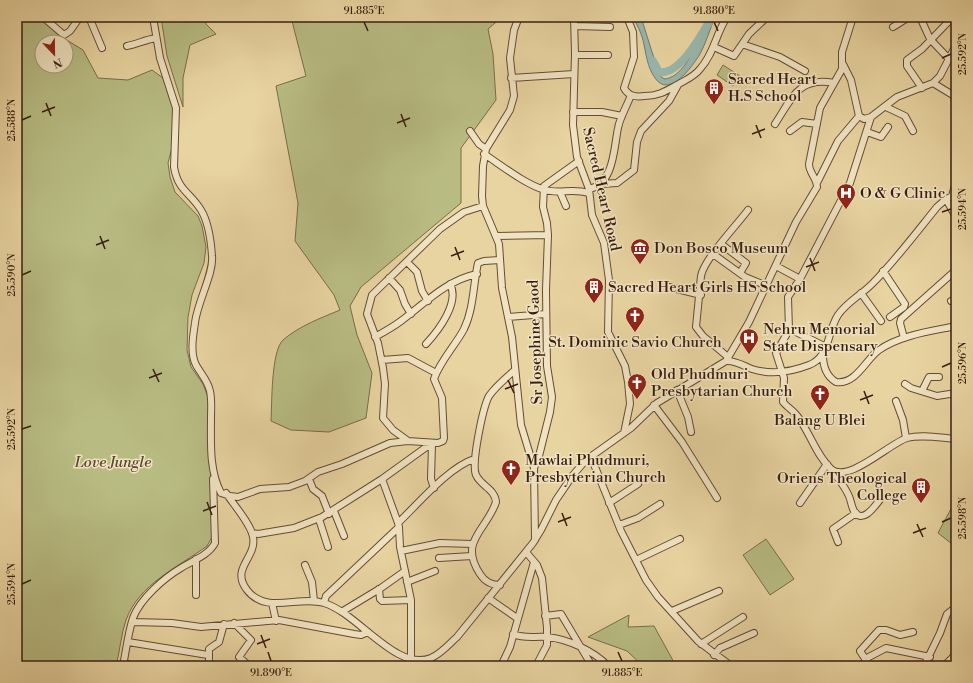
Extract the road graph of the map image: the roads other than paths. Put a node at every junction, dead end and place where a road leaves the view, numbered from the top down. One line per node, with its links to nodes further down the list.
1 (43, 17): 2 (street)
2 (80, 17)
3 (88, 17): 24 (street)
4 (153, 17): 18 (street)
5 (519, 17): 31 (street)
6 (574, 17): 14 (street, Sacred Heart Road)
7 (627, 17): 36 (street)
8 (727, 17): 23 (street)
9 (767, 17): 20 (street)
10 (853, 17): 28 (street)
11 (909, 17): 16 (street)
12 (920, 17): 19 (street)
13 (954, 17): 17 (street); 19 (street)
14 (575, 26): 15 (street); 25 (street, Sacred Heart Road)
15 (610, 26)
16 (893, 27)
17 (956, 27)
18 (156, 38): 22 (street); 114 (street)
19 (930, 40): 27 (street); 35 (street)
20 (742, 44): 23 (street); 29 (street)
21 (956, 45): 27 (street)
22 (127, 46)
23 (714, 47): 32 (street)
24 (102, 48)
25 (575, 55): 26 (street); 30 (street, Sacred Heart Road)
26 (608, 55)
27 (952, 57): 34 (street)
28 (843, 64): 33 (street); 41 (street)
29 (805, 71)
30 (574, 74): 31 (street); 39 (street, Sacred Heart Road)
31 (511, 78): 50 (street)
32 (679, 83): 36 (street); 54 (street)
33 (834, 83): 43 (street); 44 (street)
34 (933, 83): 35 (street); 37 (street)
35 (922, 88): 38 (street)
36 (631, 96): 40 (street)
37 (956, 97)
38 (886, 107): 42 (street); 48 (street)
39 (573, 112): 40 (street); 51 (street, Sacred Heart Road)
40 (622, 116): 54 (street)
41 (859, 116): 42 (street); 53 (street)
42 (871, 117): 49 (street)
43 (775, 124)
44 (817, 124): 47 (street); 53 (street)
45 (888, 127): 49 (street)
46 (470, 131): 50 (street)
47 (790, 131)
48 (913, 131)
49 (867, 132): 75 (street)
50 (485, 152): 55 (street); 59 (street)
51 (579, 161): 55 (street); 56 (street, Sacred Heart Road)
52 (956, 182): 58 (street)
53 (817, 183): 69 (street)
54 (601, 184): 56 (street)
55 (544, 190): 57 (street); 63 (street, Sr Josephine Gaod)
56 (588, 191): 57 (street); 107 (street, Sacred Heart Road)
57 (560, 192): 60 (street)
58 (951, 196): 62 (street); 71 (street)
59 (483, 206): 64 (street); 68 (street)
60 (566, 206)
61 (748, 210): 65 (street)
62 (956, 217)
63 (548, 235): 64 (street); 83 (street, Sr Josephine Gaod)
64 (496, 236): 67 (street)
65 (721, 244): 66 (street); 72 (street)
66 (713, 254): 72 (street); 80 (street)
67 (500, 260): 73 (street); 84 (street)
68 (407, 262): 74 (street); 81 (street)
69 (776, 266): 75 (street); 77 (street)
70 (956, 270): 90 (street)
71 (883, 271): 79 (street); 85 (street)
72 (740, 273): 77 (street)
73 (477, 274): 76 (street); 98 (street)
74 (389, 278): 82 (street); 89 (street)
75 (800, 278): 97 (street)
76 (450, 284): 81 (street); 91 (street)
77 (767, 286): 94 (street)
78 (669, 287): 80 (street)
79 (861, 293): 86 (street); 92 (street)
80 (700, 295): 94 (street)
81 (428, 301): 82 (street)
82 (411, 314): 89 (street)
83 (546, 314): 84 (street); 116 (street, Sr Josephine Gaod)
84 (508, 317): 96 (street)
85 (890, 317)
86 (881, 321)
87 (956, 326): 90 (street)
88 (796, 332): 92 (street)
89 (375, 337): 95 (street)
90 (904, 338): 93 (street)
91 (426, 344)
92 (826, 347): 93 (street)
93 (823, 355): 97 (street)
94 (727, 359): 97 (street); 101 (street)
95 (382, 360): 98 (street); 110 (street)
96 (515, 370): 113 (street); 116 (street)
97 (782, 372): 115 (street)
98 (436, 373): 111 (street)
99 (939, 377): 102 (street)
100 (905, 384): 102 (street)
101 (677, 390): 105 (street); 106 (street)
102 (922, 390): 103 (street)
103 (956, 393)
104 (896, 401): 108 (street)
105 (654, 405): 107 (street); 123 (street)
106 (691, 432)
107 (624, 434): 112 (street)
108 (906, 438): 109 (street); 115 (street)
109 (956, 439)
110 (408, 441): 111 (street); 117 (street)
111 (432, 444): 118 (street); 120 (street)
112 (591, 457): 124 (street); 135 (street)
113 (474, 459): 120 (street); 137 (street)
114 (212, 466): 121 (street); 143 (street)
115 (829, 466): 125 (street); 128 (street)
116 (534, 468): 135 (street, Sr Josephine Gaod)
117 (309, 479): 121 (street); 127 (street)
118 (382, 479): 127 (street); 130 (street)
119 (638, 484): 124 (street)
120 (434, 488): 130 (street)
121 (226, 493): 132 (street)
122 (882, 497): 128 (street)
123 (717, 498)
124 (609, 503): 131 (street)
125 (800, 503)
126 (660, 504): 131 (street)
127 (331, 512): 129 (street); 133 (street)
128 (856, 513): 136 (street)
129 (319, 519): 132 (street); 138 (street)
130 (398, 525): 139 (street); 157 (street)
131 (619, 525): 144 (street)
132 (252, 533): 158 (street)
133 (344, 536)
134 (680, 539): 144 (street)
135 (535, 540): 140 (street)
136 (838, 542)
137 (472, 544): 139 (street); 141 (street)
138 (328, 547)
139 (401, 550): 147 (street)
140 (526, 552): 145 (street); 150 (street)
141 (472, 556): 142 (street); 150 (street)
142 (439, 558)
143 (196, 559): 153 (street); 166 (street)
144 (636, 560): 161 (street)
145 (534, 562): 162 (street); 164 (street)
146 (305, 565): 156 (street)
147 (405, 571): 149 (street); 151 (street)
148 (435, 572): 149 (street)
149 (407, 582): 155 (street)
150 (500, 585): 154 (street)
151 (379, 589): 155 (street); 160 (street)
152 (719, 591): 161 (street)
153 (196, 596)
154 (488, 598): 164 (street); 182 (street)
155 (411, 600): 181 (street)
156 (314, 601): 157 (street); 158 (street)
157 (324, 602): 160 (street)
158 (272, 603): 165 (street)
159 (956, 610): 180 (street)
160 (342, 611): 169 (street)
161 (672, 611): 175 (street)
162 (545, 616): 173 (street); 176 (street)
163 (743, 617): 175 (street)
164 (517, 618): 172 (street)
165 (276, 620): 167 (street); 169 (street)
166 (132, 622): 168 (street); 174 (street)
167 (234, 623): 168 (street); 185 (street)
168 (224, 624): 177 (street)
169 (368, 632): 181 (street)
170 (754, 632): 178 (street)
171 (913, 632): 183 (street)
172 (514, 634): 173 (street); 190 (street)
173 (547, 637): 176 (street); 191 (street)
174 (128, 642): 177 (street); 184 (street)
175 (702, 644): 178 (street)
176 (580, 647): 186 (street); 192 (street)
177 (208, 654): 188 (street)
178 (714, 654): 193 (street)
179 (954, 656): 195 (street)
180 (930, 657): 183 (street); 194 (street)
181 (411, 658): 182 (street)
182 (427, 659): 189 (street)
183 (868, 664)
184 (123, 665): 187 (street)
185 (248, 665)
186 (590, 665)
187 (136, 666)
188 (209, 666)
189 (422, 666)
190 (501, 666)
191 (536, 666)
192 (608, 666)
193 (731, 666)
194 (924, 666)
195 (944, 666)

